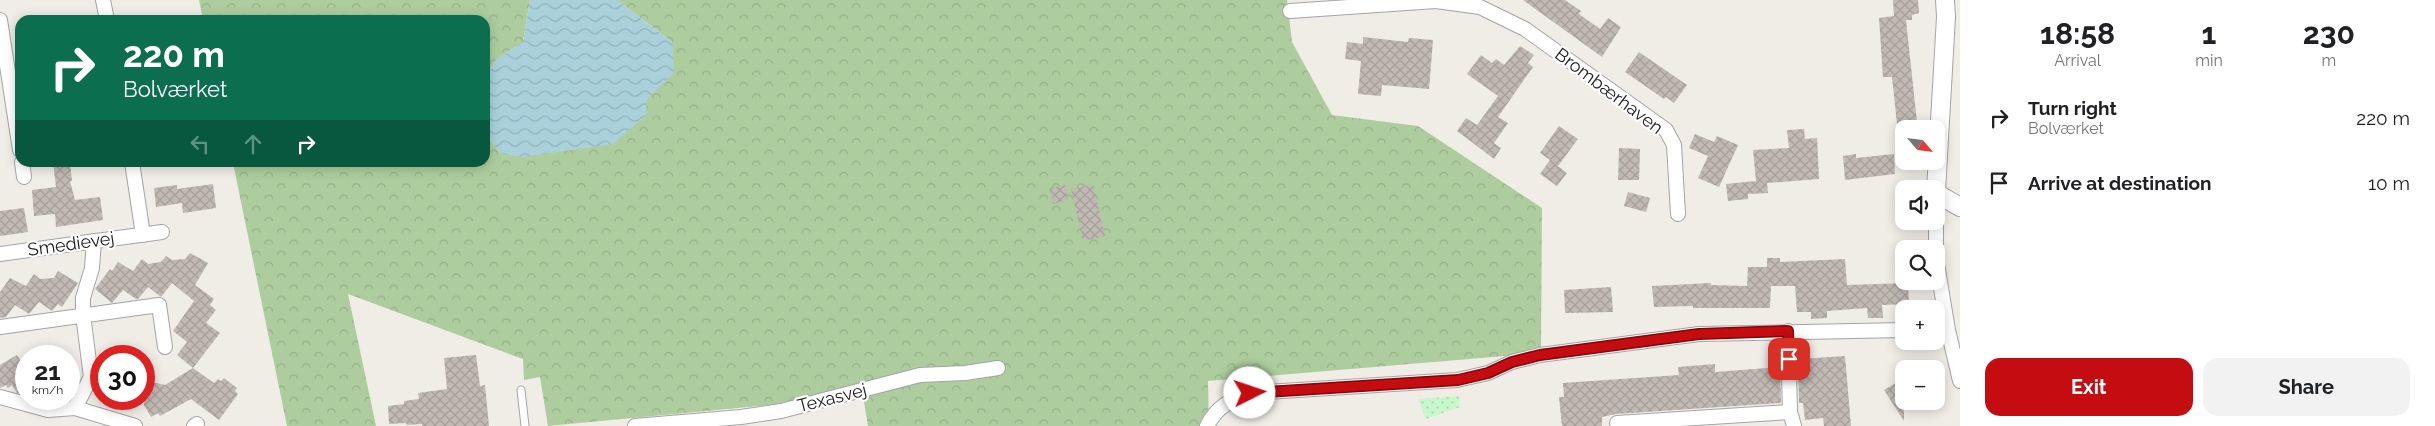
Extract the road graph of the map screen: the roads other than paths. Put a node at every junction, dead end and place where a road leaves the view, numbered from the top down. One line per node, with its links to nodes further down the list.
1 (103, 0): 5 (street)
2 (1945, 0): 11 (street)
3 (1481, 4): 4 (street, Brombærhaven); 14 (street, Brombærhaven)
4 (1290, 11)
5 (106, 15)
6 (0, 20): 7 (street)
7 (15, 102)
8 (23, 167): 10 (street)
9 (133, 167): 16 (street)
10 (24, 177)
11 (1937, 180)
12 (1945, 197): 13 (street)
13 (1960, 206)
14 (1678, 214)
15 (162, 232): 16 (street, Smedievej)
16 (143, 235): 17 (street, Smedievej)
17 (94, 241): 18 (street, Smedievej); 19 (street)
18 (0, 254)
19 (83, 315): 20 (street); 24 (street); 29 (street)
20 (0, 327)
21 (1895, 330): 22 (street)
22 (1788, 331): 32 (street); 37 (street)
23 (1945, 338): 26 (street)
24 (165, 347)
25 (998, 368): 36 (street, Texasvej)
26 (1960, 381)
27 (521, 390): 35 (lane)
28 (0, 397): 30 (street)
29 (80, 398)
30 (15, 401)
31 (80, 410): 34 (street)
32 (1790, 412): 33 (street); 38 (street)
33 (1617, 423)
34 (135, 426)
35 (525, 426)
36 (635, 426)
37 (1207, 426)
38 (1794, 426)

